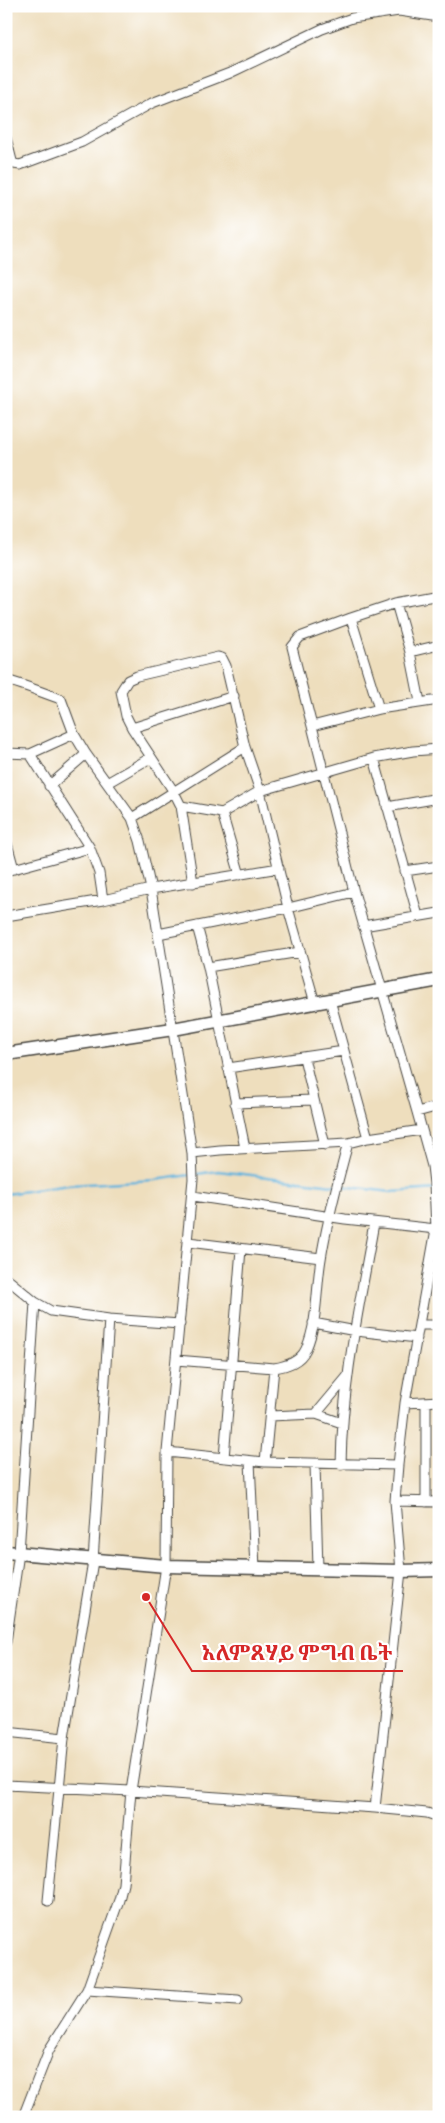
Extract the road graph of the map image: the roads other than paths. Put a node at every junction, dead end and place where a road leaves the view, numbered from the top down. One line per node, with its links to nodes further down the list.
1 (439, 18): 2 (street)
2 (6, 138)
3 (439, 595): 4 (street)
4 (396, 603): 5 (street); 7 (street)
5 (351, 618): 12 (street); 13 (street)
6 (439, 645): 7 (street)
7 (410, 652): 11 (street)
8 (6, 680): 15 (street)
9 (234, 696): 14 (street); 14 (street); 16 (street)
10 (439, 700): 11 (street)
11 (420, 702): 12 (street)
12 (379, 709): 13 (street)
13 (312, 726): 23 (street)
14 (132, 728): 21 (street)
15 (74, 734): 19 (street); 20 (street)
16 (246, 747): 26 (street); 27 (street)
17 (439, 749): 22 (street)
18 (6, 753): 19 (street)
19 (30, 754): 25 (street)
20 (86, 754): 24 (street); 25 (street)
21 (150, 758): 24 (street); 27 (street)
22 (374, 758): 23 (street); 30 (street)
23 (325, 773): 26 (street); 42 (street)
24 (107, 783): 32 (street)
25 (49, 786): 34 (street)
26 (260, 791): 31 (street); 36 (street)
27 (174, 792): 29 (street); 32 (street)
28 (439, 798): 30 (street)
29 (181, 806): 31 (street); 40 (street)
30 (387, 807): 38 (street)
31 (222, 813): 39 (street)
32 (132, 818): 41 (street)
33 (6, 840): 37 (street)
34 (90, 848): 37 (street); 43 (street)
35 (439, 866): 38 (street)
36 (279, 868): 39 (street); 44 (street)
37 (10, 870)
38 (406, 871): 47 (street)
39 (240, 876): 40 (street)
40 (193, 883): 41 (street)
41 (151, 889): 43 (street); 50 (street)
42 (354, 892): 44 (street); 49 (street)
43 (103, 900): 46 (street)
44 (288, 908): 48 (street); 51 (street)
45 (439, 913): 47 (street)
46 (6, 916)
47 (418, 916): 49 (street)
48 (197, 926): 50 (street); 52 (street)
49 (363, 926): 54 (street)
50 (158, 934): 58 (street)
51 (300, 952): 52 (street); 56 (street)
52 (208, 967): 57 (street)
53 (439, 980): 54 (street)
54 (380, 990): 55 (street); 66 (street)
55 (330, 1000): 56 (street); 59 (street)
56 (315, 1003): 57 (street)
57 (218, 1020): 58 (street); 62 (street)
58 (173, 1029): 60 (street); 72 (street)
59 (344, 1051): 61 (street); 68 (street)
60 (6, 1054)
61 (304, 1058): 62 (street); 63 (street)
62 (228, 1068): 64 (street)
63 (312, 1100): 64 (street); 70 (street)
64 (235, 1103): 71 (street)
65 (439, 1106): 66 (street)
66 (417, 1112): 67 (street)
67 (422, 1130): 68 (street); 73 (street)
68 (368, 1138): 69 (street)
69 (348, 1143): 70 (street); 75 (street)
70 (324, 1145): 71 (street)
71 (245, 1148): 72 (street)
72 (192, 1153): 74 (street)
73 (435, 1164): 77 (street)
74 (193, 1196): 75 (street); 78 (street)
75 (329, 1216): 76 (street); 80 (street)
76 (374, 1223): 77 (street); 90 (street)
77 (436, 1229): 81 (street)
78 (188, 1242): 79 (street); 87 (street)
79 (241, 1250): 80 (street); 93 (street)
80 (321, 1258): 86 (street)
81 (430, 1262): 82 (street); 88 (street)
82 (439, 1273)
83 (6, 1278): 84 (street)
84 (35, 1302): 85 (street); 112 (street)
85 (109, 1319): 87 (street); 113 (street)
86 (313, 1323): 90 (street); 94 (street)
87 (180, 1324): 92 (street)
88 (420, 1325): 89 (street); 91 (street)
89 (439, 1325)
90 (356, 1331): 91 (street); 95 (street)
91 (417, 1338): 98 (street)
92 (176, 1360): 93 (street); 102 (street)
93 (231, 1363): 94 (street); 103 (street)
94 (274, 1368): 100 (street)
95 (348, 1377): 99 (street); 101 (street)
96 (426, 1402): 97 (street); 98 (street); 110 (street)
97 (439, 1402)
98 (405, 1403): 108 (street)
99 (316, 1414): 100 (street); 101 (street)
100 (270, 1416): 105 (street)
101 (342, 1423): 107 (street)
102 (167, 1452): 103 (street); 114 (street)
103 (224, 1458): 104 (street)
104 (250, 1461): 105 (street); 115 (street)
105 (265, 1462): 106 (street)
106 (315, 1464): 107 (street); 116 (street)
107 (341, 1465): 108 (street)
108 (398, 1465): 109 (street)
109 (395, 1501): 110 (street); 118 (street)
110 (426, 1502): 111 (street)
111 (439, 1502)
112 (13, 1553): 113 (street); 119 (street)
113 (93, 1561): 114 (street); 121 (street)
114 (166, 1566): 115 (street); 124 (street)
115 (256, 1568): 116 (street)
116 (318, 1569): 118 (street)
117 (439, 1570): 118 (street)
118 (402, 1571): 125 (street)
119 (6, 1642)
120 (6, 1732): 121 (street)
121 (64, 1738): 123 (street)
122 (6, 1786): 123 (street)
123 (60, 1788): 124 (street); 127 (street)
124 (131, 1791): 125 (street); 128 (street)
125 (376, 1808): 126 (street)
126 (439, 1817)
127 (48, 1901)
128 (87, 1990): 129 (street); 130 (street)
129 (238, 2000)
130 (22, 2117)

